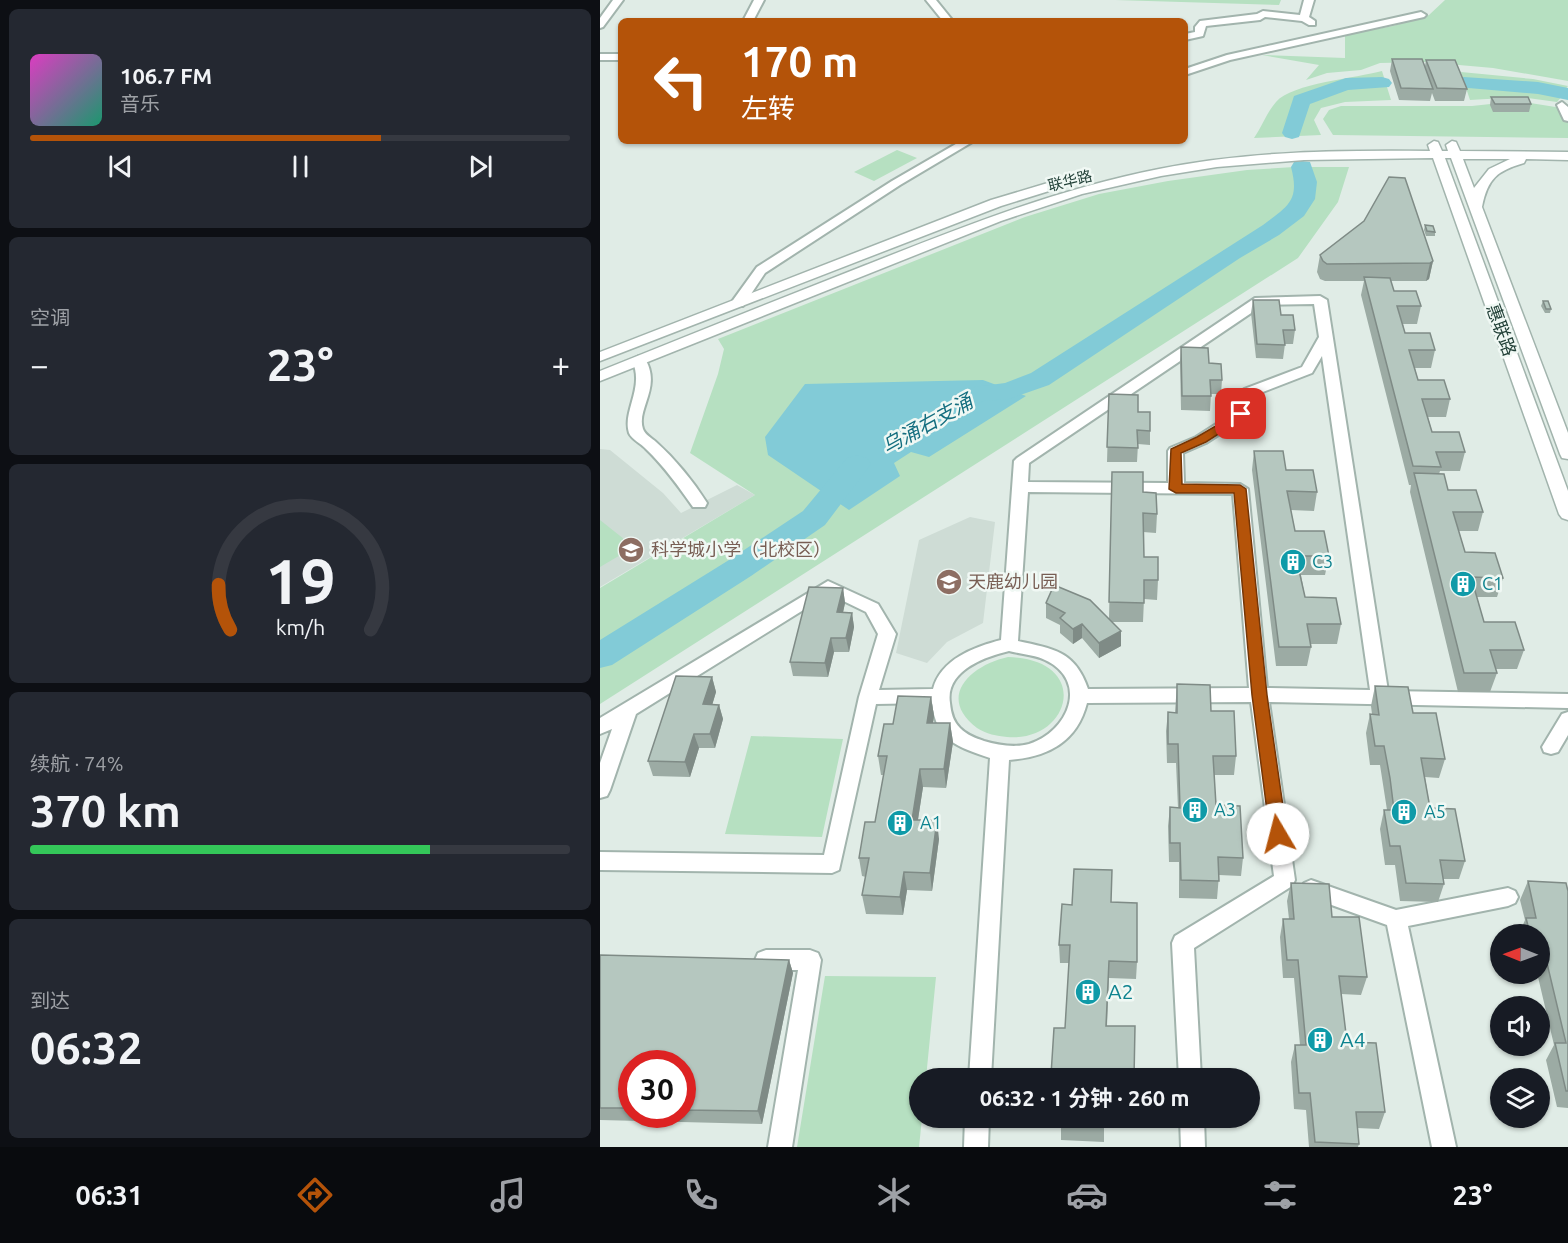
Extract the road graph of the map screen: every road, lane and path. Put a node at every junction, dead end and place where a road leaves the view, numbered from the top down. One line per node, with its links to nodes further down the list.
1 (618, 0): 9 (street)
2 (759, 0): 6 (street)
3 (931, 0): 7 (street)
4 (1309, 0): 8 (street)
5 (1421, 15): 10 (street)
6 (750, 18)
7 (944, 18)
8 (1304, 18): 10 (street); 11 (street)
9 (600, 25)
10 (1328, 33): 14 (street)
11 (1188, 36)
12 (600, 57): 13 (street)
13 (618, 57)
14 (1188, 71)
15 (1562, 105): 16 (street)
16 (1568, 118)
17 (964, 144): 25 (street)
18 (1568, 146): 20 (street)
19 (1436, 150): 20 (street); 21 (street); 34 (street, 惠联路)
20 (1454, 150): 22 (street); 24 (street, 惠联路)
21 (1252, 154): 25 (street, 联华路); 28 (street)
22 (1549, 156): 23 (street); 24 (street)
23 (1568, 156)
24 (1474, 209): 30 (street, 惠联路)
25 (738, 303): 27 (street, 联华路)
26 (1325, 338): 31 (street); 32 (street); 39 (street)
27 (600, 357)
28 (639, 360): 29 (street); 33 (street)
29 (600, 376)
30 (1568, 454)
31 (1020, 488): 32 (street); 35 (street)
32 (1176, 489): 36 (street)
33 (699, 504)
34 (1568, 514)
35 (1009, 645): 37 (street); 38 (street)
36 (1260, 695): 38 (street); 39 (street); 49 (street)
37 (940, 696): 40 (street); 46 (street)
38 (1081, 696): 46 (street)
39 (1380, 696): 41 (street)
40 (868, 697): 42 (street); 48 (street)
41 (1568, 701)
42 (628, 710): 44 (street); 47 (street)
43 (1568, 719): 45 (street)
44 (600, 727)
45 (1551, 747)
46 (1000, 753): 53 (street)
47 (600, 790)
48 (600, 861)
49 (1285, 880): 51 (street); 54 (street)
50 (1508, 897): 51 (street)
51 (1396, 919): 60 (street)
52 (740, 960): 57 (street)
53 (981, 1068)
54 (1189, 1068)
55 (977, 1128): 58 (street)
56 (1192, 1128): 59 (street)
57 (780, 1147)
58 (976, 1147)
59 (1193, 1147)
60 (1444, 1147)

